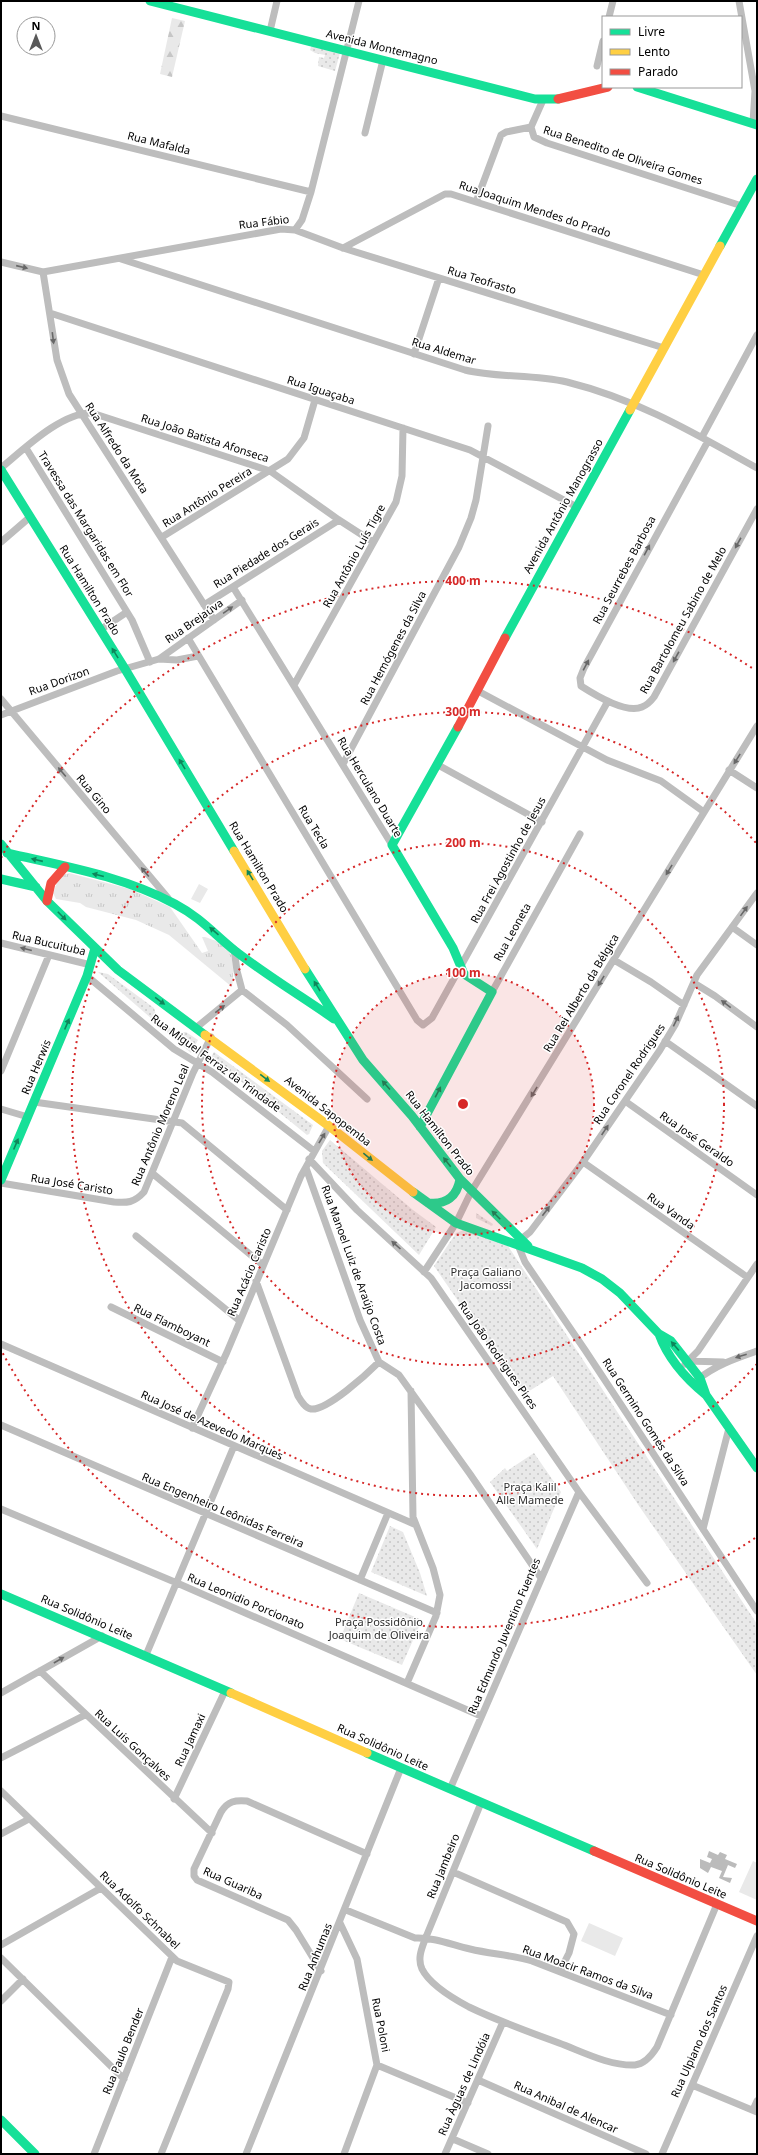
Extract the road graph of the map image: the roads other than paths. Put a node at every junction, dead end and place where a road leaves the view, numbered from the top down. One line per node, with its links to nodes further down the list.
1 (150, 1): 9 (main road, Avenida Montemagno)
2 (277, 1): 9 (street)
3 (359, 1): 11 (street, Rua Fábio)
4 (613, 1): 6 (street)
5 (739, 1): 7 (street)
6 (609, 16)
7 (742, 16)
8 (742, 18): 18 (street)
9 (270, 31): 11 (main road, Avenida Montemagno)
10 (602, 45): 13 (street)
11 (347, 51): 12 (main road, Avenida Montemagno); 22 (street, Rua Fábio)
12 (383, 60): 16 (main road, Avenida Montemagno); 20 (street)
13 (597, 66)
14 (604, 88): 16 (main road, Avenida Montemagno)
15 (640, 88): 18 (main road)
16 (543, 100): 19 (street, Rua Benedito de Oliveira Gomes)
17 (1, 116): 22 (street, Rua Mafalda)
18 (755, 124)
19 (531, 127): 23 (street); 24 (street, Rua Benedito de Oliveira Gomes)
20 (365, 133)
21 (757, 179): 24 (main road, Avenida Antônio Manograsso)
22 (311, 192): 25 (street, Rua Fábio)
23 (476, 202): 26 (street, Rua Joaquim Mendes do Prado); 30 (street, Rua Joaquim Mendes do Prado)
24 (742, 206): 30 (main road, Avenida Antônio Manograsso)
25 (295, 230): 26 (street, Rua Teofrasto); 27 (street, Rua Fábio)
26 (343, 248): 31 (street, Rua Teofrasto)
27 (120, 259): 29 (street, Rua Fábio); 35 (street, Rua Aldemar)
28 (1, 262): 29 (street, Rua Fábio, one-way to 29)
29 (43, 272): 32 (street, Rua Alfredo da Mota)
30 (704, 275): 34 (main road, Avenida Antônio Manograsso)
31 (439, 278): 34 (street, Rua Teofrasto); 35 (street)
32 (50, 313): 36 (street, Rua Iguaçaba); 38 (street, Rua Alfredo da Mota, one-way to 38)
33 (757, 335): 41 (street)
34 (664, 348): 37 (main road, Avenida Antônio Manograsso)
35 (414, 354): 37 (street, Rua Aldemar)
36 (315, 400): 40 (street, Rua Iguaçaba); 46 (street, Rua Antônio Pereira)
37 (634, 403): 41 (street, Rua Aldemar); 47 (main road, Avenida Antônio Manograsso)
38 (82, 413): 42 (street); 46 (street, Rua João Batista Afonseca); 51 (street, Rua Alfredo da Mota)
39 (488, 426): 43 (street, Rua Hemógenes da Silva)
40 (403, 428): 43 (street, Rua Iguaçaba); 53 (street, Rua Antônio Luís Tigre)
41 (705, 439): 44 (street, Rua Aldemar); 68 (street, Rua Seurrebes Barbosa, one-way to 41)
42 (26, 448): 45 (street); 57 (street, Travessa das Margaridas em Flor)
43 (482, 456): 47 (street, Rua Iguaçaba); 73 (street, Rua Hemógenes da Silva)
44 (757, 468)
45 (1, 469): 49 (main road, Rua Hamilton Prado)
46 (270, 470): 50 (street, Rua João Batista Afonseca); 51 (street, Rua Antônio Pereira)
47 (577, 507): 66 (main road, Avenida Antônio Manograsso)
48 (757, 509): 68 (street, Rua Bartolomeu Sabino de Melo, one-way to 68)
49 (30, 517): 52 (street); 59 (main road, Rua Hamilton Prado)
50 (339, 520): 53 (street, Rua João Batista Afonseca); 54 (street, Rua Piedade dos Gerais)
51 (162, 537): 56 (street, Rua Alfredo da Mota)
52 (1, 542)
53 (373, 542): 65 (street, Rua Antônio Luís Tigre)
54 (234, 587): 55 (street, Rua Herculano Duarte); 56 (street, Rua Piedade dos Gerais)
55 (242, 600): 58 (street, Rua Brejaúva, one-way to 55); 65 (street, Rua Herculano Duarte)
56 (204, 605): 58 (street, Rua Alfredo da Mota)
57 (127, 612): 59 (street, Travessa das Margaridas em Flor); 63 (street, Travessa das Margaridas em Flor)
58 (214, 620): 60 (street, Rua Brejaúva)
59 (100, 630): 64 (main road, Rua Hamilton Prado, one-way to 59)
60 (188, 638): 61 (street, Rua Tecla); 62 (street, Rua Brejaúva)
61 (198, 656): 62 (street, Rua Brejaúva); 105 (street, Rua Tecla)
62 (158, 659): 63 (street, Rua Brejaúva)
63 (150, 662): 64 (street, Rua Brejaúva)
64 (125, 669): 69 (street, Rua Dorizon); 104 (main road, Rua Hamilton Prado, one-way to 64)
65 (294, 685): 73 (street, Rua Herculano Duarte)
66 (478, 691): 72 (street); 74 (main road, Avenida Antônio Manograsso)
67 (1, 700): 69 (street, Rua Gino)
68 (608, 701): 72 (street, Rua Frei Agostinho de Jesus)
69 (11, 711): 70 (street, Rua Dorizon); 88 (street, Rua Gino, one-way to 69)
70 (1, 715)
71 (757, 726): 75 (street, Rua Rei Alberto da Bélgica, one-way to 75)
72 (582, 747): 77 (street); 78 (street, Rua Frei Agostinho de Jesus)
73 (343, 764): 81 (street, Rua Herculano Duarte)
74 (438, 765): 78 (street); 81 (main road, Avenida Antônio Manograsso)
75 (729, 770): 76 (street); 77 (street, Rua Rei Alberto da Bélgica)
76 (757, 788)
77 (704, 812): 96 (street, Rua Rei Alberto da Bélgica, one-way to 96)
78 (542, 822): 98 (street, Rua Frei Agostinho de Jesus)
79 (580, 834): 102 (street, Rua Leoneta)
80 (1, 844): 82 (main road, Avenida Sapopemba)
81 (392, 845): 98 (main road, Rua Herculano Duarte)
82 (5, 853): 83 (main road, one-way to 82); 85 (main road, Avenida Sapopemba)
83 (65, 867): 87 (main road); 88 (main road, one-way to 83)
84 (1, 879): 85 (main road)
85 (36, 887): 87 (main road, Avenida Sapopemba)
86 (757, 893): 89 (street, Rua Coronel Rodrigues, one-way to 86)
87 (47, 901): 92 (main road, Avenida Sapopemba, one-way to 92)
88 (170, 902): 93 (main road, one-way to 88)
89 (732, 927): 91 (street); 100 (street, Rua Coronel Rodrigues)
90 (1, 943): 94 (street, Rua Bucuituba, one-way to 90)
91 (757, 945)
92 (95, 948): 95 (main road, Avenida Sapopemba); 97 (main road, Rua Herwis)
93 (234, 949): 101 (street); 104 (main road)
94 (49, 955): 97 (street, Rua Bucuituba); 111 (street)
95 (103, 956): 97 (main road); 106 (main road, Avenida Sapopemba, one-way to 106)
96 (614, 960): 103 (street); 128 (street, Rua Rei Alberto da Bélgica, one-way to 128)
97 (92, 964): 99 (main road, Rua Herwis)
98 (461, 968): 102 (main road, Rua Herculano Duarte); 105 (street, Rua Frei Agostinho de Jesus)
99 (87, 976): 110 (street, Rua Miguel Ferraz da Trindade); 114 (main road, Rua Herwis, one-way to 99)
100 (694, 983): 103 (street, Rua Coronel Rodrigues); 107 (street, one-way to 100)
101 (242, 990): 106 (street, one-way to 101); 112 (street)
102 (492, 992): 120 (main road, Rua Leoneta, one-way to 102)
103 (684, 1005): 109 (street, Rua Coronel Rodrigues, one-way to 103)
104 (336, 1020): 120 (main road, Rua Hamilton Prado, one-way to 104)
105 (423, 1025)
106 (196, 1027): 108 (main road, Avenida Sapopemba)
107 (757, 1027)
108 (211, 1037): 110 (street, Rua Antônio Moreno Leal); 119 (main road, Avenida Sapopemba, one-way to 119)
109 (665, 1041): 113 (street, Rua Coronel Rodrigues); 115 (street)
110 (198, 1064): 118 (street, Rua Antônio Moreno Leal); 121 (street, Rua Miguel Ferraz da Trindade)
111 (1, 1071)
112 (367, 1099)
113 (625, 1101): 123 (street, Rua Coronel Rodrigues, one-way to 113); 129 (street, Rua José Geraldo)
114 (34, 1102): 117 (main road, Rua Herwis); 118 (street)
115 (757, 1106)
116 (1, 1109): 117 (street)
117 (28, 1116): 127 (main road, Rua Herwis, one-way to 117)
118 (173, 1121): 125 (street, Rua Antônio Moreno Leal); 132 (street)
119 (329, 1126): 121 (street, Rua Acácio Caristo, one-way to 119); 131 (main road, Avenida Sapopemba, one-way to 131)
120 (420, 1127): 126 (main road, Rua Hamilton Prado, one-way to 120)
121 (314, 1151): 122 (street, Rua Acácio Caristo)
122 (309, 1160): 124 (street, Rua Acácio Caristo); 138 (street, Rua João Rodrigues Pires, one-way to 122)
123 (583, 1162): 135 (street, Rua Coronel Rodrigues, one-way to 123); 139 (street, Rua Vanda)
124 (306, 1168): 132 (street, Rua Acácio Caristo); 148 (street, Rua Manoel Luiz de Araújo Costa)
125 (152, 1173): 130 (street, Rua Antônio Moreno Leal); 137 (street)
126 (460, 1179): 128 (main road, Rua Hamilton Prado); 131 (main road)
127 (1, 1182): 130 (street, Rua José Caristo)
128 (471, 1192): 133 (street, Rua Rei Alberto da Bélgica); 135 (main road, Rua Hamilton Prado, one-way to 128)
129 (757, 1195)
130 (139, 1198)
131 (427, 1203): 133 (main road, Avenida Sapopemba)
132 (287, 1210): 137 (street, Rua Acácio Caristo)
133 (456, 1223): 135 (main road, Avenida Sapopemba); 138 (street, Rua Rei Alberto da Bélgica)
134 (136, 1236): 142 (street)
135 (519, 1243): 143 (main road); 165 (street, Rua Germino Gomes da Silva)
136 (757, 1264): 139 (street)
137 (263, 1265): 140 (street, Rua Acácio Caristo)
138 (424, 1272): 160 (street, Rua João Rodrigues Pires)
139 (747, 1277): 146 (street)
140 (256, 1281): 142 (street, Rua Acácio Caristo); 148 (street, Rua Manoel Luiz de Araújo Costa)
141 (111, 1307): 147 (street, Rua Flamboyant)
142 (240, 1321): 147 (street, Rua Acácio Caristo)
143 (659, 1334): 146 (main road, one-way to 143); 150 (main road)
144 (1, 1344): 156 (street, Rua José de Azevedo Marques)
145 (757, 1351): 149 (street, one-way to 149)
146 (687, 1361): 149 (street); 150 (street); 151 (main road)
147 (223, 1362): 156 (street, Rua Acácio Caristo)
148 (379, 1362): 153 (street)
149 (725, 1362): 151 (street)
150 (680, 1368): 152 (main road)
151 (700, 1378): 152 (street); 154 (main road)
152 (692, 1384): 154 (main road)
153 (411, 1391): 164 (street); 166 (street)
154 (706, 1395): 157 (main road)
155 (1, 1425): 163 (street, Rua Engenheiro Leônidas Ferreira)
156 (192, 1428): 158 (street, Rua José de Azevedo Marques)
157 (729, 1428): 159 (main road); 165 (street)
158 (234, 1446): 162 (street, Rua José de Azevedo Marques); 163 (street)
159 (757, 1468)
160 (579, 1492): 166 (street, Rua Edmundo Juventino Fuentes); 169 (street, Rua João Rodrigues Pires)
161 (1, 1509): 168 (street, Rua Leonidio Porcionato)
162 (388, 1514): 164 (street, Rua José de Azevedo Marques); 167 (street)
163 (206, 1515): 167 (street, Rua Engenheiro Leônidas Ferreira); 168 (street)
164 (414, 1524): 172 (street)
165 (703, 1529): 171 (street, Rua Germino Gomes da Silva)
166 (540, 1578): 180 (street, Rua Edmundo Juventino Fuentes)
167 (360, 1580): 172 (street, Rua Engenheiro Leônidas Ferreira)
168 (177, 1583): 174 (street); 176 (street, Rua Leonidio Porcionato)
169 (647, 1583)
170 (1, 1594): 173 (main road, Rua Solidônio Leite)
171 (757, 1611)
172 (437, 1613): 176 (street)
173 (102, 1636): 174 (main road, Rua Solidônio Leite); 175 (street, one-way to 173)
174 (146, 1655): 177 (main road, Rua Solidônio Leite)
175 (40, 1671): 178 (street); 179 (street, Rua Luis Gonçalves)
176 (407, 1683): 180 (street, Rua Leonidio Porcionato)
177 (225, 1691): 182 (main road, Rua Solidônio Leite); 185 (street, Rua Jamaxi)
178 (1, 1693)
179 (85, 1715): 181 (street); 185 (street, Rua Luis Gonçalves)
180 (481, 1716): 183 (street, Rua Edmundo Juventino Fuentes)
181 (1, 1758)
182 (401, 1768): 183 (main road, Rua Solidônio Leite); 190 (street, Rua Anhumas)
183 (450, 1789): 186 (main road, Rua Solidônio Leite)
184 (1, 1791): 187 (street, Rua Adolfo Schnabel)
185 (174, 1799): 188 (street, Rua Luis Gonçalves)
186 (481, 1803): 191 (street, Rua Jambeiro); 193 (main road, Rua Solidônio Leite)
187 (29, 1819): 189 (street); 192 (street, Rua Adolfo Schnabel)
188 (212, 1833): 190 (street, Rua Guariba); 203 (street, Rua Guariba)
189 (1, 1834)
190 (367, 1854): 194 (street, Rua Anhumas)
191 (453, 1872): 198 (street, Rua Jambeiro); 202 (street)
192 (101, 1888): 199 (street); 200 (street, Rua Adolfo Schnabel)
193 (717, 1904): 195 (main road, Rua Solidônio Leite); 206 (street, Rua Jambeiro)
194 (346, 1910): 196 (street, Rua Anhumas); 198 (street, Rua Moacir Ramos da Silva)
195 (757, 1921)
196 (340, 1923): 203 (street, Rua Anhumas); 208 (street, Rua Poloni)
197 (757, 1936): 211 (street, Rua Ulpiano dos Santos)
198 (426, 1938): 202 (street, Rua Moacir Ramos da Silva); 207 (street, Rua Jambeiro)
199 (1, 1945)
200 (172, 1957): 209 (street, Rua Paulo Bender); 219 (street, Rua Adolfo Schnabel)
201 (1, 1958): 204 (street)
202 (560, 1971): 206 (street, Rua Moacir Ramos da Silva)
203 (321, 1972): 220 (street, Rua Anhumas)
204 (23, 1979): 205 (street); 209 (street)
205 (1, 2001)
206 (671, 2015): 207 (street, Rua Jambeiro)
207 (503, 2022): 210 (street, Rua Àguas de Lindóia)
208 (377, 2065): 213 (street); 221 (street, Rua Poloni)
209 (124, 2079): 218 (street, Rua Paulo Bender)
210 (478, 2080): 213 (street, Rua Àguas de Lindóia); 224 (street, Rua Anibal de Alencar)
211 (692, 2085): 214 (street); 225 (street, Rua Ulpiano dos Santos)
212 (757, 2101): 214 (street)
213 (468, 2103): 216 (street, Rua Àguas de Lindóia)
214 (755, 2111)
215 (1, 2120): 217 (main road)
216 (453, 2139): 222 (street, Rua Àguas de Lindóia); 223 (street)
217 (35, 2154)
218 (94, 2154)
219 (161, 2154)
220 (246, 2154)
221 (344, 2154)
222 (445, 2154)
223 (488, 2154)
224 (646, 2154)
225 (662, 2154)

